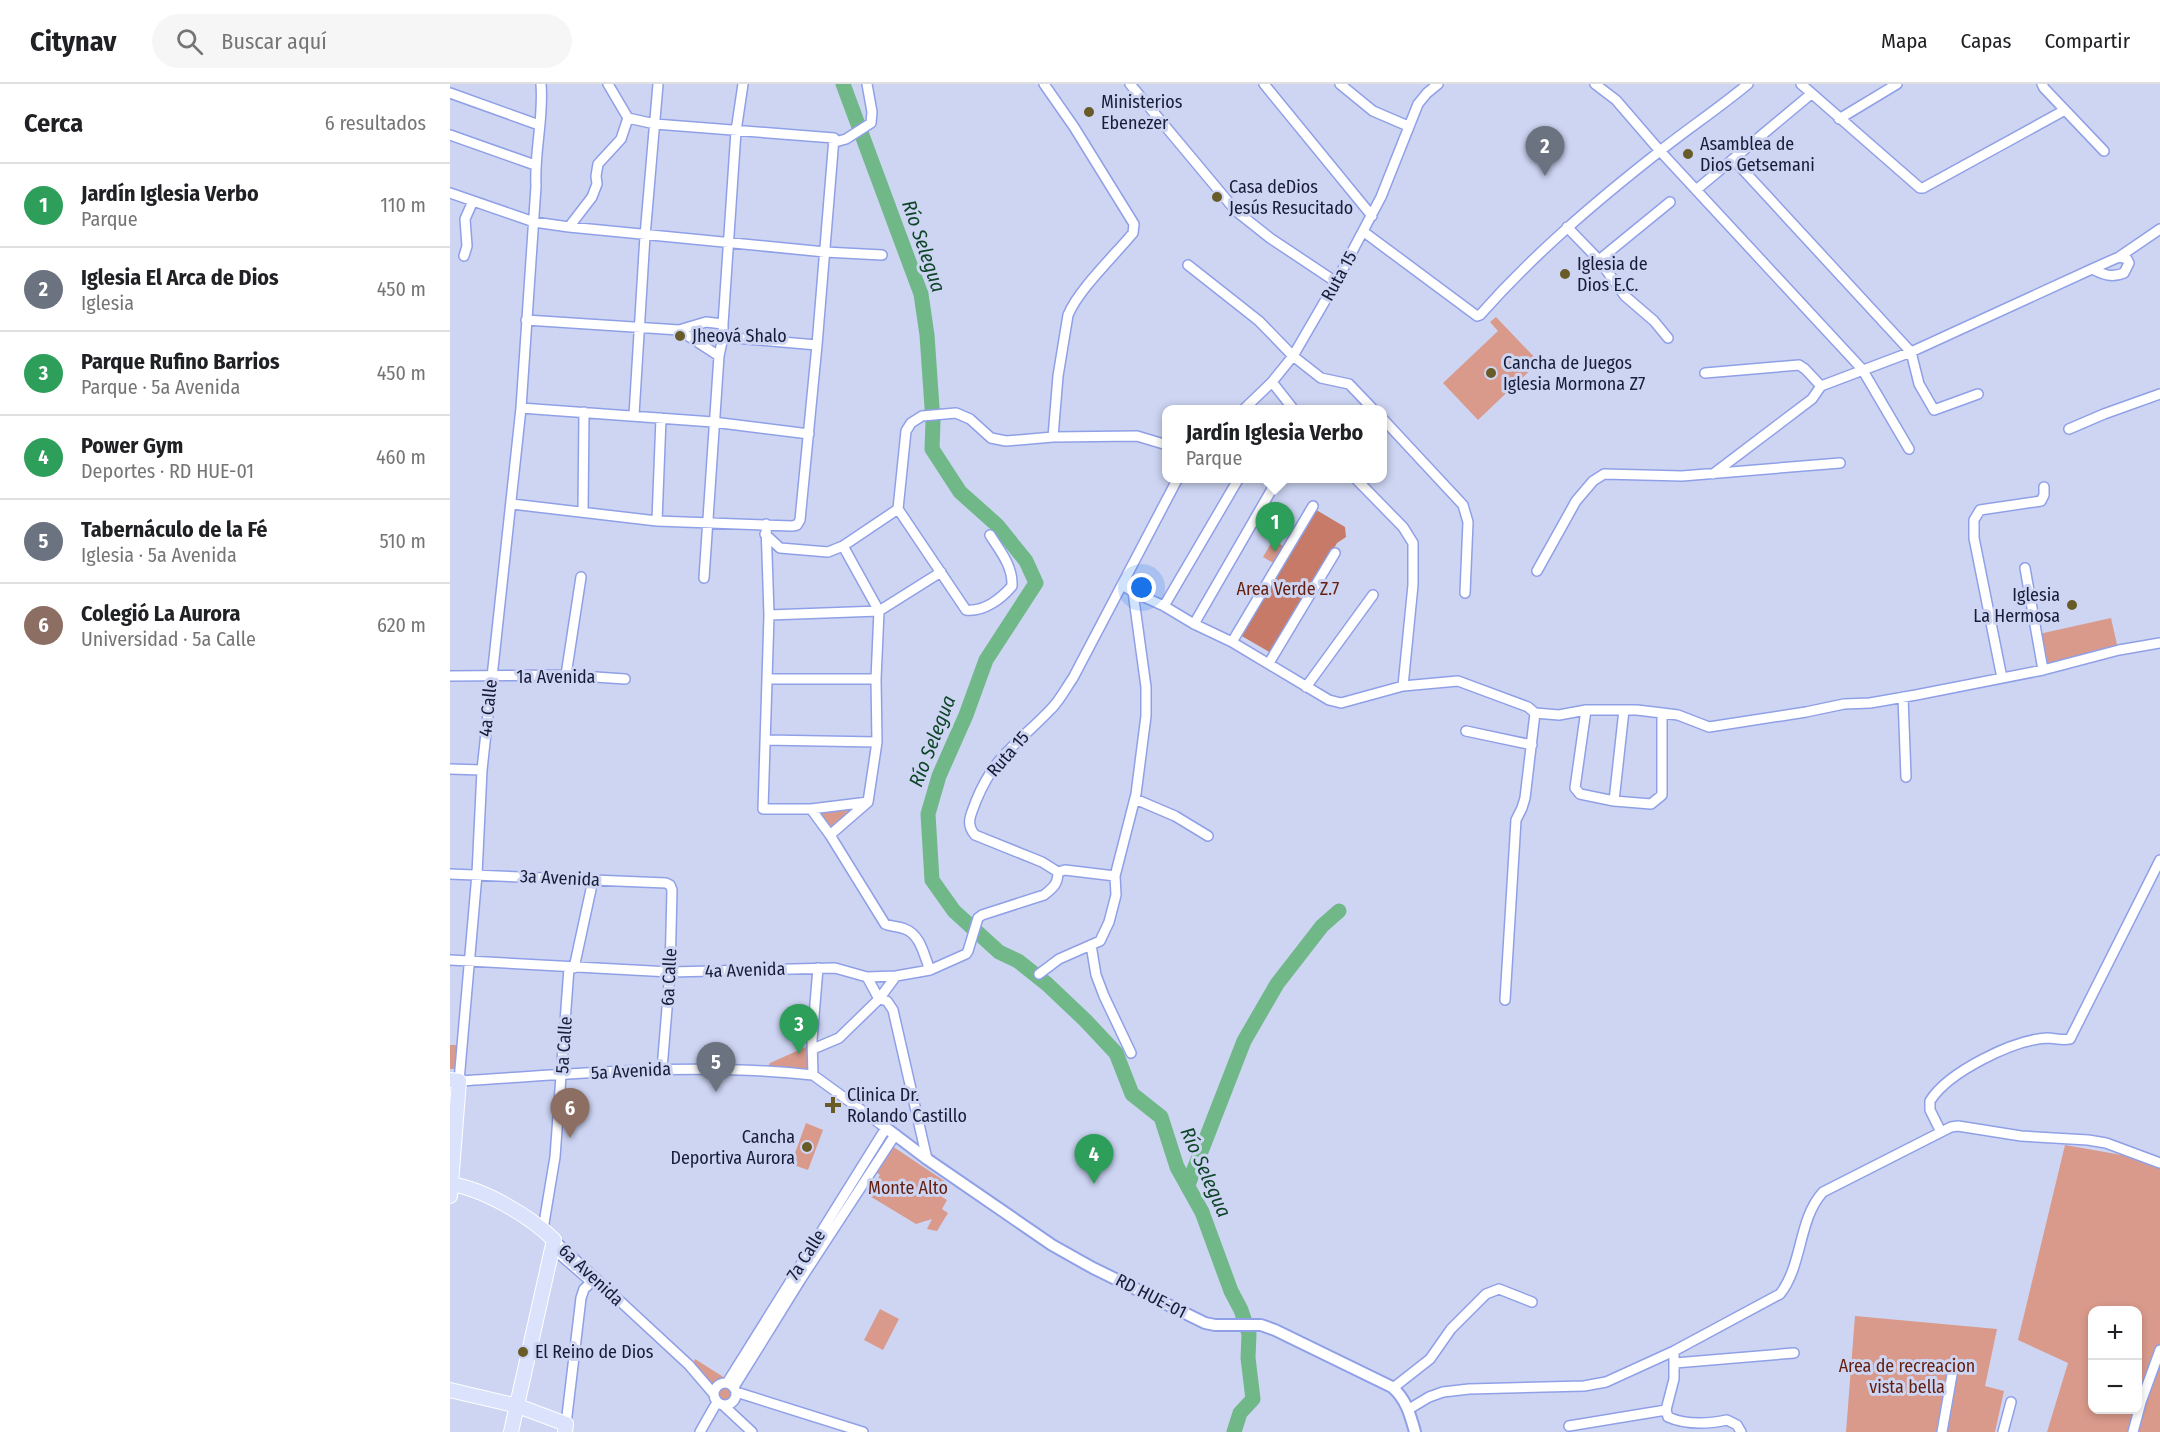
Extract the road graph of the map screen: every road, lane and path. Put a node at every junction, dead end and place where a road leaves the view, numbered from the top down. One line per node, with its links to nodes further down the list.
1 (541, 84): 22 (street, 4a Calle)
2 (608, 84): 19 (street)
3 (658, 84): 21 (street)
4 (743, 84): 24 (street)
5 (867, 84): 26 (street)
6 (1044, 84): 78 (street)
7 (1130, 84): 50 (street)
8 (1264, 84): 35 (street)
9 (1340, 84): 23 (street)
10 (1438, 84): 23 (street, Ruta 15)
11 (1594, 84): 27 (street)
12 (1801, 84): 17 (street)
13 (1897, 84): 20 (street)
14 (2042, 84): 18 (street)
15 (1744, 85): 27 (street)
16 (450, 93): 22 (street)
17 (1811, 94): 20 (street); 29 (street)
18 (2065, 110): 20 (street); 28 (street)
19 (628, 118): 21 (street); 37 (street)
20 (1839, 119)
21 (655, 124): 24 (street); 41 (street)
22 (539, 125): 30 (street, 4a Calle)
23 (1408, 126): 35 (street, Ruta 15)
24 (736, 130): 26 (street); 42 (street)
25 (450, 135): 30 (street)
26 (835, 142): 43 (street)
27 (1660, 151): 31 (street); 38 (street)
28 (2104, 151)
29 (1733, 159): 31 (street); 58 (street)
30 (535, 165): 36 (street, 4a Calle)
31 (1696, 190): 61 (street)
32 (450, 193): 33 (street)
33 (473, 201): 36 (street); 45 (street)
34 (1670, 202): 47 (street)
35 (1371, 216): 40 (street, Ruta 15)
36 (534, 222): 37 (street); 51 (street, 4a Calle)
37 (569, 227): 41 (street)
38 (1567, 227): 40 (street); 47 (street)
39 (2160, 229): 46 (street)
40 (1364, 231): 50 (street, Ruta 15)
41 (645, 236): 42 (street); 53 (street)
42 (729, 243): 43 (street); 52 (street)
43 (825, 252): 44 (street); 57 (street)
44 (882, 255)
45 (464, 256)
46 (2120, 257): 49 (street); 49 (street)
47 (1599, 260): 56 (street)
48 (1188, 265): 60 (street)
49 (2092, 269): 58 (street)
50 (1336, 282): 60 (street, Ruta 15)
51 (526, 320): 53 (street); 70 (street, 4a Calle)
52 (723, 324): 54 (street); 55 (street)
53 (639, 329): 54 (street); 72 (street)
54 (679, 330): 59 (street)
55 (723, 337): 57 (street); 59 (street)
56 (1668, 338)
57 (817, 345): 77 (street)
58 (1911, 352): 61 (street); 65 (street)
59 (719, 356): 74 (street)
60 (1293, 356): 63 (street, Ruta 15); 69 (street)
61 (1862, 369): 64 (street); 80 (street)
62 (1705, 373): 64 (street)
63 (1272, 382): 67 (street, Ruta 15); 68 (street)
64 (1821, 386): 82 (street)
65 (1978, 394)
66 (2160, 394): 76 (street)
67 (1248, 405)
68 (1290, 405)
69 (1369, 405)
70 (521, 408): 71 (street); 88 (street, 4a Calle)
71 (584, 412): 72 (street); 91 (street)
72 (634, 415): 73 (street)
73 (661, 418): 74 (street); 92 (street)
74 (713, 422): 77 (street); 93 (street)
75 (1387, 423): 105 (street)
76 (2069, 429)
77 (809, 434): 94 (street)
78 (1053, 436): 79 (street); 90 (street)
79 (1162, 444)
80 (1909, 449)
81 (1840, 463): 82 (street)
82 (1713, 474): 100 (street)
83 (1175, 483): 103 (street, Ruta 15)
84 (1236, 483): 107 (street)
85 (1275, 483): 110 (street)
86 (1360, 483): 122 (street)
87 (2044, 488): 118 (street)
88 (512, 504): 91 (street); 117 (street, 4a Calle)
89 (1313, 506): 111 (street)
90 (898, 509): 96 (street); 99 (street)
91 (583, 512): 92 (street)
92 (657, 521): 93 (street)
93 (707, 522): 94 (street); 102 (street)
94 (766, 529): 96 (street); 109 (street)
95 (990, 535): 99 (street)
96 (843, 546): 108 (street)
97 (1335, 552): 113 (street)
98 (2025, 568): 114 (street)
99 (941, 572): 108 (street)
100 (1537, 572)
101 (581, 577): 115 (street)
102 (704, 578)
103 (1123, 585): 104 (street); 143 (street, Ruta 15)
104 (1133, 592): 107 (street); 136 (street)
105 (1465, 593)
106 (1373, 595): 123 (street)
107 (1164, 606): 110 (street)
108 (879, 611): 109 (street); 120 (street)
109 (769, 615): 121 (street)
110 (1194, 624): 111 (street)
111 (1232, 642): 113 (street)
112 (2160, 643): 114 (street)
113 (1269, 663): 123 (street)
114 (2043, 670): 118 (street)
115 (566, 675): 117 (street, 1a Avenida); 119 (street, 1a Avenida)
116 (450, 676): 117 (street, 1a Avenida)
117 (491, 677): 134 (street, 4a Calle)
118 (2002, 678): 124 (street)
119 (625, 679)
120 (876, 679): 121 (street); 131 (street)
121 (767, 680): 130 (street)
122 (1403, 686): 123 (street); 127 (street)
123 (1306, 687)
124 (1903, 697): 128 (street); 135 (street)
125 (1586, 710): 126 (street); 127 (street); 137 (street)
126 (1624, 710): 128 (street); 137 (street)
127 (1535, 713): 132 (street)
128 (1662, 713): 137 (street)
129 (1466, 731): 132 (street)
130 (765, 740): 131 (street); 139 (street)
131 (877, 742): 138 (street)
132 (1532, 745): 160 (street)
133 (450, 769): 134 (street)
134 (482, 770): 145 (street, 4a Calle)
135 (1906, 777)
136 (1135, 799): 141 (street); 146 (street)
137 (1614, 801)
138 (868, 802): 139 (street); 140 (street)
139 (811, 809): 140 (street)
140 (830, 835): 154 (street)
141 (1208, 836)
142 (2160, 860): 168 (street)
143 (1058, 872): 146 (street); 154 (street)
144 (450, 874): 145 (street, 3a Avenida)
145 (477, 874): 147 (street, 3a Avenida); 151 (street, 4a Calle)
146 (1115, 876): 149 (street)
147 (592, 880): 148 (street, 3a Avenida); 152 (street, 5a Calle)
148 (670, 885): 155 (street, 6a Calle)
149 (1091, 945): 156 (street); 162 (street)
150 (450, 960): 151 (street, 4a Avenida)
151 (470, 962): 152 (street, 4a Avenida); 166 (street, 4a Calle)
152 (572, 968): 155 (street, 4a Avenida); 164 (street, 5a Calle)
153 (818, 968): 155 (street, 4a Avenida); 157 (street, 4a Avenida); 161 (street)
154 (930, 970): 158 (street)
155 (670, 972): 163 (street, 6a Calle)
156 (1039, 974)
157 (867, 976): 158 (street, 4a Avenida); 159 (street)
158 (896, 976): 159 (street)
159 (879, 999): 161 (street); 169 (street)
160 (1505, 1000)
161 (813, 1049): 165 (street)
162 (1131, 1053)
163 (662, 1069): 164 (street, 5a Avenida); 165 (street, 5a Avenida)
164 (561, 1075): 166 (street, 5a Avenida); 172 (street, 5a Calle)
165 (813, 1075): 167 (street)
166 (454, 1081): 171 (main road, 4a Calle)
167 (891, 1131): 169 (street, RD HUE-01); 181 (street, 7a Calle)
168 (1941, 1132): 170 (street); 177 (street)
169 (927, 1159): 182 (street, RD HUE-01)
170 (2160, 1163)
171 (450, 1188): 172 (main road, 6a Avenida)
172 (543, 1229): 173 (main road, 6a Avenida)
173 (553, 1244): 174 (street, 6a Avenida); 186 (main road)
174 (592, 1280): 184 (street, 6a Avenida); 190 (street)
175 (1532, 1302): 182 (street)
176 (2160, 1350): 199 (street)
177 (1674, 1351): 179 (street); 187 (street)
178 (1794, 1353): 179 (street)
179 (1675, 1363): 188 (street)
180 (1953, 1369): 197 (street)
181 (732, 1387): 184 (street); 184 (street); 191 (street)
182 (1394, 1388): 187 (street, RD HUE-01)
183 (450, 1390): 186 (main road)
184 (718, 1400): 193 (street); 194 (street, 6a Avenida)
185 (2011, 1402): 198 (street)
186 (518, 1406): 190 (main road); 192 (main road)
187 (1408, 1409): 195 (street, RD HUE-01)
188 (1666, 1410): 189 (street); 196 (street)
189 (1569, 1426)
190 (566, 1428)
191 (858, 1431)
192 (511, 1432)
193 (699, 1432)
194 (752, 1432)
195 (1415, 1432)
196 (1741, 1432)
197 (1941, 1432)
198 (2003, 1432)
199 (2133, 1432)

